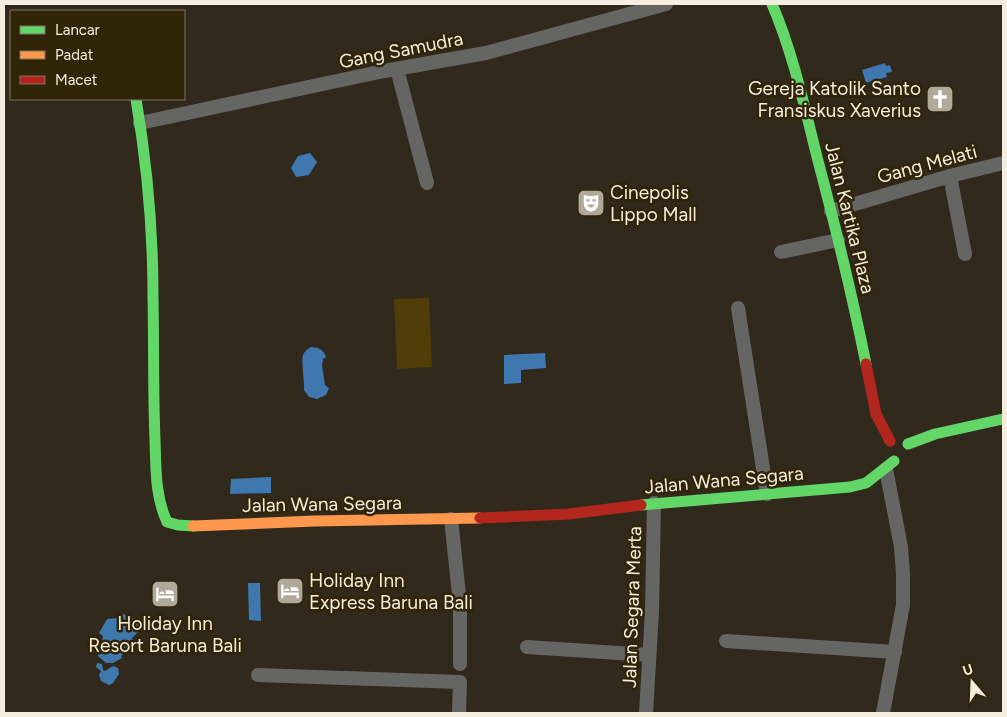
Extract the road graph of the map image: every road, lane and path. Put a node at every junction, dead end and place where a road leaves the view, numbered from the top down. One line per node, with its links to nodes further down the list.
1 (666, 4): 3 (street, Gang Samudra)
2 (772, 4): 9 (street, Jalan Kartika Plaza)
3 (397, 69): 5 (street, Gang Samudra); 8 (street)
4 (136, 100): 5 (street, Jalan Wana Segara)
5 (140, 123): 19 (street, Jalan Wana Segara)
6 (1003, 163): 7 (street, Gang Melati)
7 (950, 176): 9 (street, Gang Melati); 12 (street)
8 (427, 183)
9 (832, 211): 10 (street, Jalan Kartika Plaza)
10 (838, 240): 11 (street); 15 (street, Jalan Kartika Plaza)
11 (781, 252)
12 (965, 254)
13 (738, 308): 17 (street)
14 (1003, 419): 16 (street)
15 (890, 441): 16 (street, Jalan Kartika Plaza); 16 (street)
16 (900, 458): 17 (street, Jalan Wana Segara); 22 (street)
17 (767, 494): 18 (street, Jalan Wana Segara)
18 (654, 503): 19 (street, Jalan Wana Segara); 23 (street, Jalan Segara Merta)
19 (451, 519): 24 (street)
20 (726, 641): 22 (street)
21 (527, 646): 23 (street)
22 (895, 652): 28 (street)
23 (649, 654): 27 (street, Jalan Segara Merta)
24 (460, 664)
25 (258, 675): 26 (street)
26 (459, 713)
27 (646, 713)
28 (883, 713)

